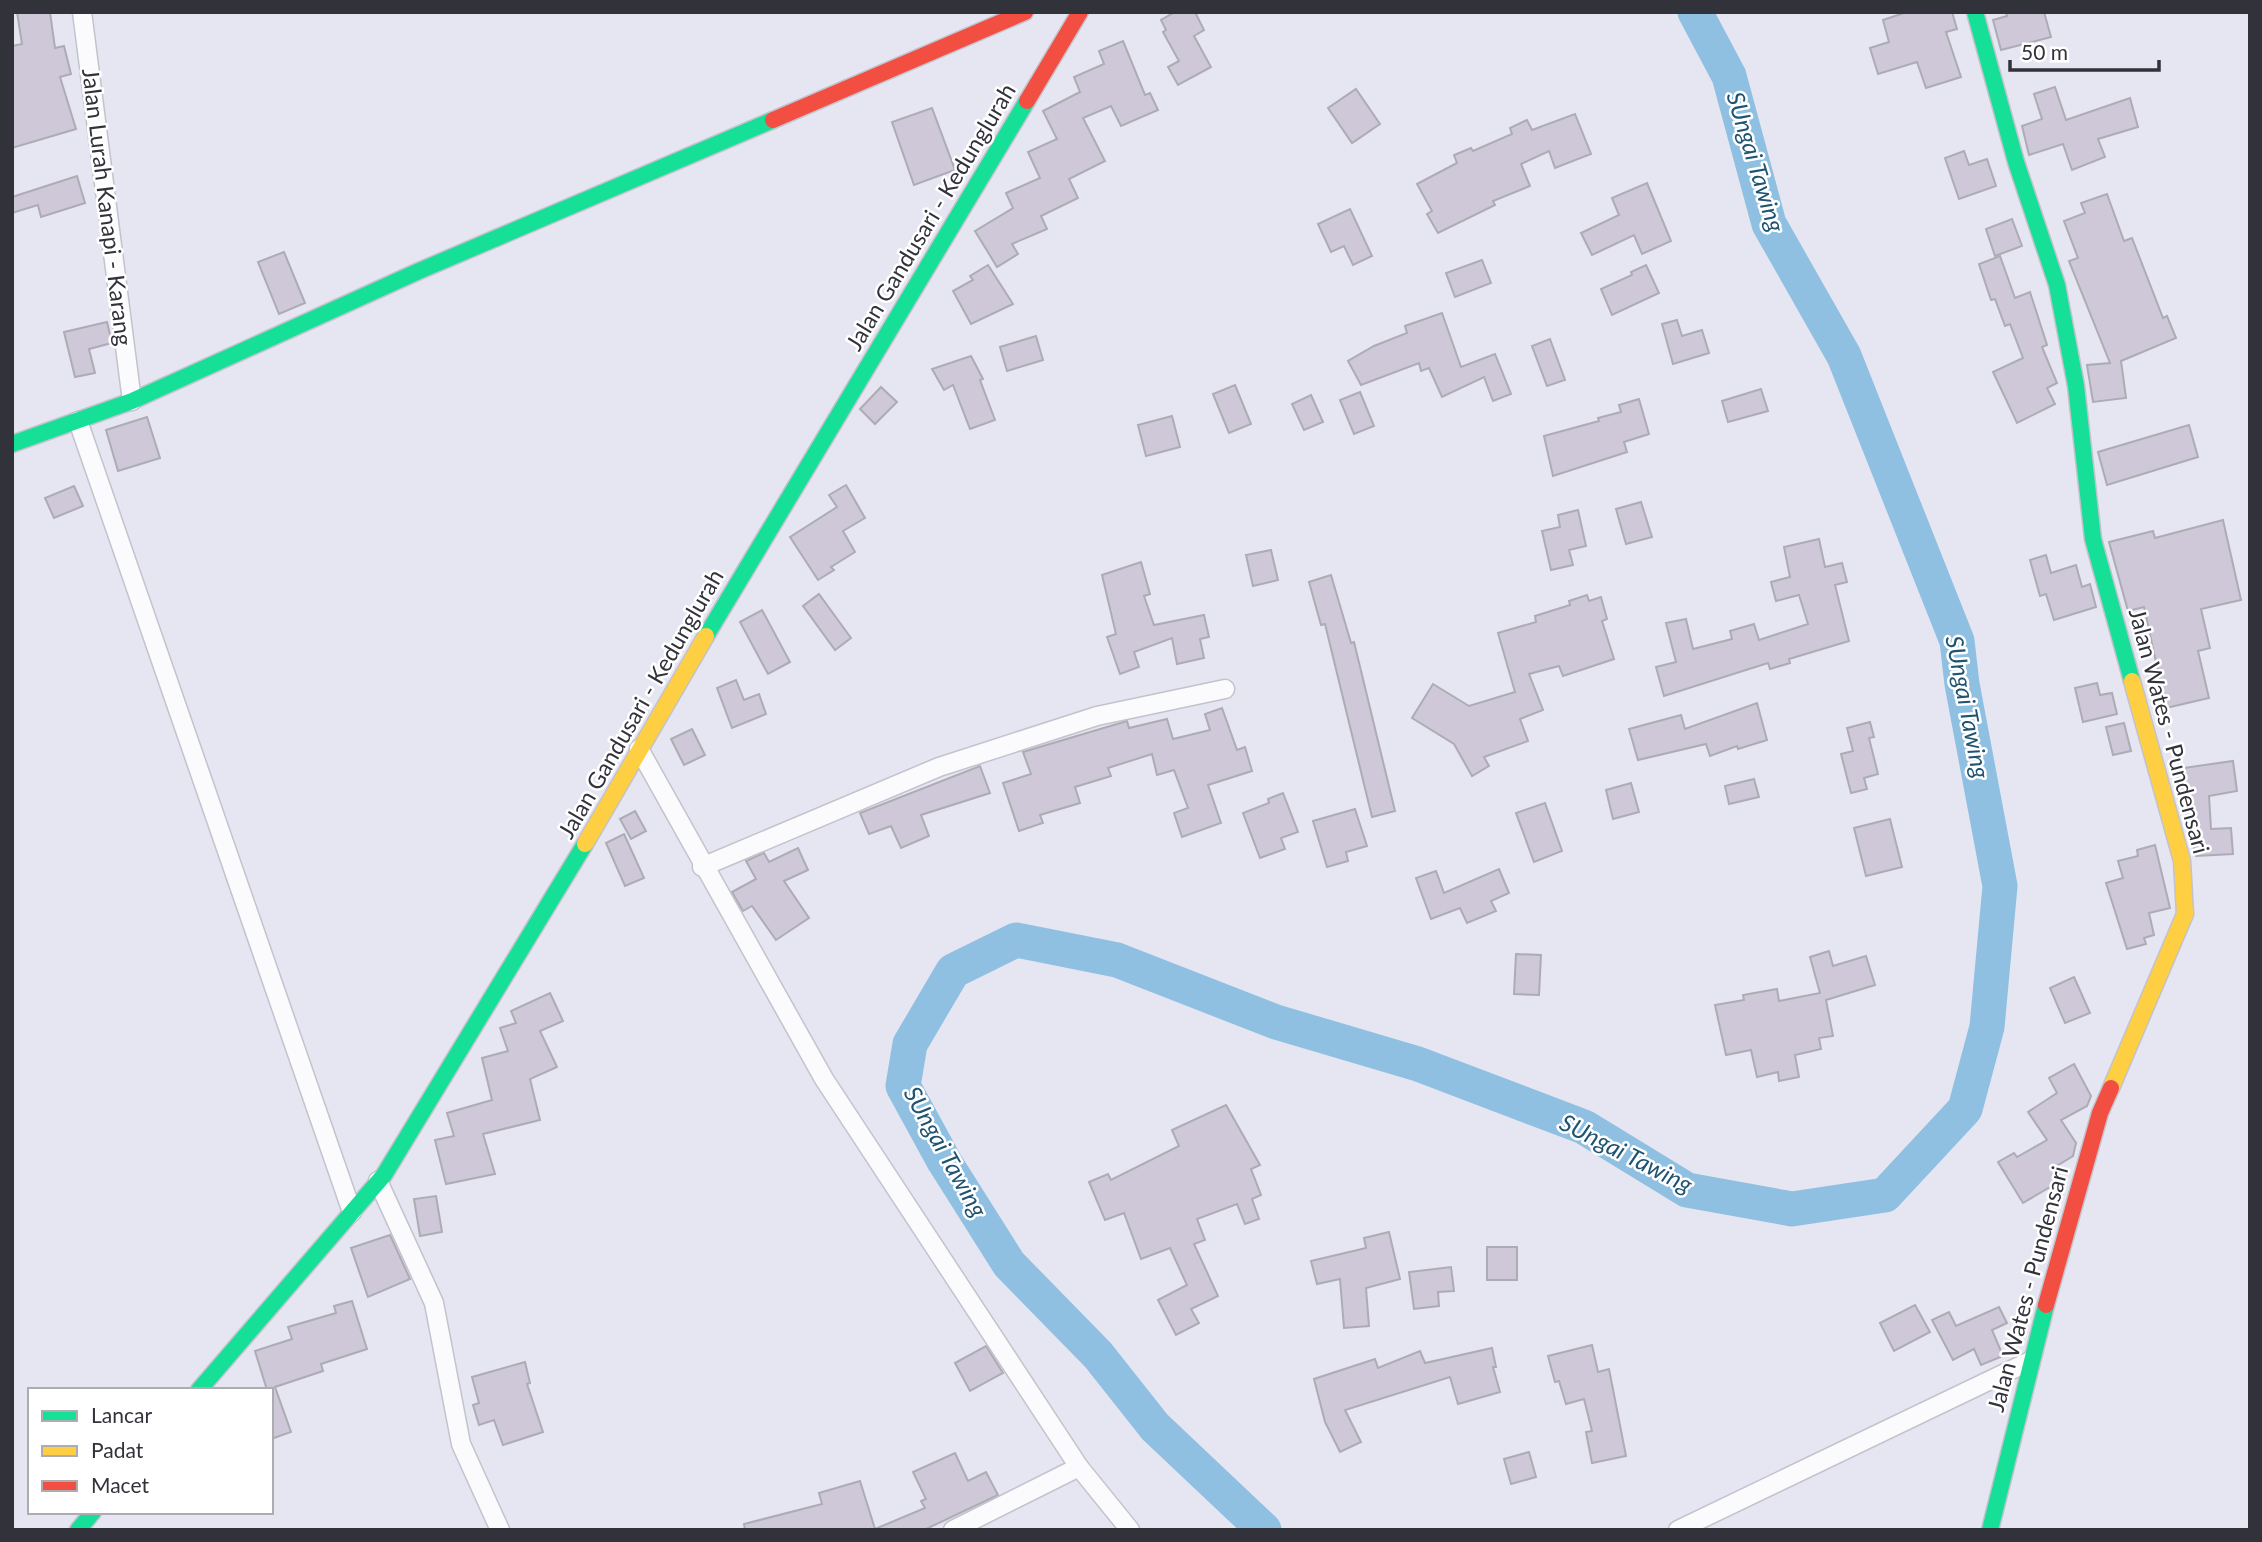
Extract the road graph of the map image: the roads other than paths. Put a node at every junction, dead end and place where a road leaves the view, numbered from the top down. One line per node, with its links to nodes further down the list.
1 (82, 12): 5 (street, Jalan Lurah Kanapi - Karang)
2 (1026, 12): 5 (street)
3 (1080, 12): 9 (street, Jalan Gandusari - Kedunglurah)
4 (1975, 12): 13 (street, Jalan Wates - Pundensari)
5 (132, 401): 6 (street)
6 (78, 421): 7 (street); 12 (street)
7 (12, 444)
8 (1225, 689): 10 (street)
9 (639, 749): 10 (street); 11 (street, Jalan Gandusari - Kedunglurah)
10 (702, 867): 15 (street)
11 (379, 1181): 12 (street, Jalan Gandusari - Kedunglurah); 18 (street)
12 (352, 1212): 14 (street, Jalan Gandusari - Kedunglurah)
13 (2030, 1361): 21 (street); 22 (street, Jalan Wates - Pundensari)
14 (201, 1388)
15 (1079, 1467): 19 (street); 20 (street)
16 (91, 1514): 17 (street)
17 (78, 1530)
18 (500, 1530)
19 (953, 1530)
20 (1130, 1530)
21 (1678, 1530)
22 (1990, 1530)

